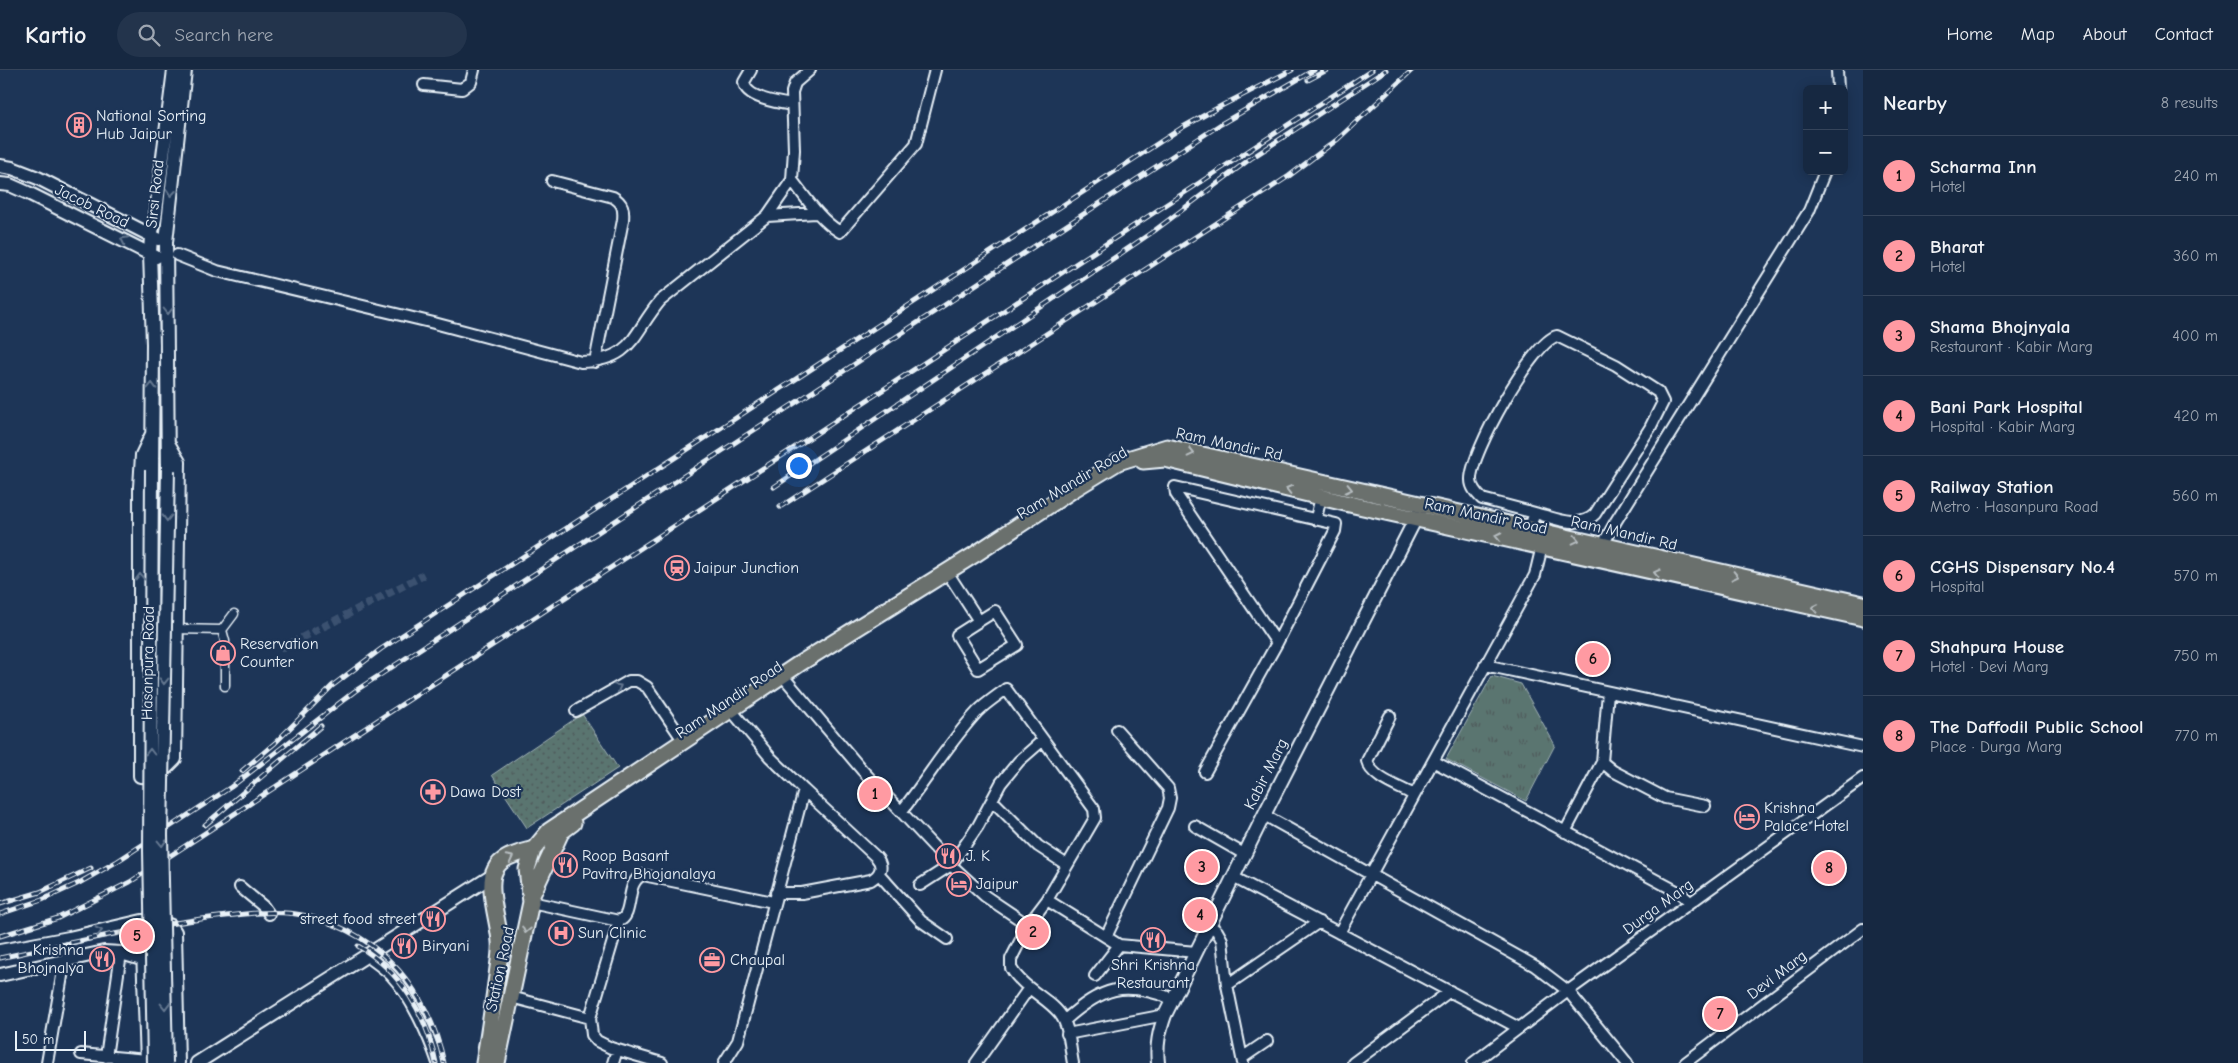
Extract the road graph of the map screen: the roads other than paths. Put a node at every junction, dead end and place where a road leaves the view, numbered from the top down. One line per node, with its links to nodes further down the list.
1 (174, 70): 18 (street, Sirsi Road)
2 (185, 70): 19 (street, Sirsi Road, one-way to 19)
3 (474, 70): 8 (street)
4 (750, 70): 10 (street)
5 (810, 70): 10 (street)
6 (936, 70): 16 (street)
7 (1837, 70): 9 (street)
8 (424, 85)
9 (1838, 85)
10 (792, 105): 13 (street)
11 (0, 166): 18 (street, Jacob Road)
12 (1823, 175): 32 (street)
13 (792, 180): 16 (street); 17 (street)
14 (552, 181): 22 (street)
15 (0, 184): 20 (street, Jacob Road, one-way to 15)
16 (816, 213): 17 (street)
17 (767, 216): 22 (street)
18 (151, 236): 19 (street, Jacob Road); 20 (street, Sirsi Road)
19 (166, 242): 21 (street, Sirsi Road)
20 (150, 254): 21 (street, Jacob Road); 23 (street, Sirsi Road, one-way to 20)
21 (172, 259): 22 (street); 24 (street, Hasanpura Road, one-way to 24)
22 (595, 362)
23 (152, 434): 38 (street, one-way to 23); 115 (street, Sirsi Road, one-way to 23, bridge)
24 (168, 443): 38 (street); 117 (street, Hasanpura Road, one-way to 117, bridge)
25 (1118, 462): 26 (main road, Ram Mandir Rd, one-way to 26); 49 (main road, Ram Mandir Road)
26 (1323, 490): 27 (main road, Ram Mandir Rd); 29 (street); 33 (main road, Ram Mandir Road, one-way to 33)
27 (1419, 512): 30 (main road, Ram Mandir Rd); 31 (main road, Ram Mandir Road, one-way to 27); 61 (street, Kabir Marg)
28 (1535, 513): 28 (street); 30 (street)
29 (1316, 518): 40 (street); 40 (street)
30 (1529, 529): 32 (main road, Ram Mandir Rd, one-way to 32)
31 (1542, 546): 32 (main road, Ram Mandir Road); 41 (street)
32 (1599, 553): 34 (main road, Ram Mandir Rd, one-way to 34); 36 (main road, Ram Mandir Road, one-way to 32)
33 (951, 578): 37 (street); 42 (main road, Ram Mandir Road)
34 (1863, 604)
35 (234, 614): 39 (street)
36 (1863, 618)
37 (979, 620): 37 (street)
38 (175, 629): 39 (street)
39 (222, 630): 43 (street)
40 (1277, 642): 54 (street)
41 (1485, 665): 44 (street); 52 (street)
42 (786, 681): 46 (main road, Ram Mandir Road); 60 (street)
43 (225, 686)
44 (1608, 692): 51 (street); 53 (street)
45 (576, 711): 49 (street, one-way to 49)
46 (736, 716): 56 (street); 74 (main road, Ram Mandir Road)
47 (1390, 716): 57 (street)
48 (1117, 730): 86 (street)
49 (683, 740): 64 (main road, Ram Mandir Road)
50 (1043, 740): 58 (street); 60 (street); 67 (street)
51 (1863, 747)
52 (1433, 761): 57 (street); 63 (street)
53 (1602, 762): 59 (street); 63 (street)
54 (1205, 772)
55 (1863, 778): 77 (street, Durga Marg)
56 (804, 790): 68 (street); 75 (street)
57 (1414, 795): 69 (street)
58 (992, 800): 66 (street); 67 (street)
59 (1705, 806)
60 (901, 812): 66 (street)
61 (1264, 815): 65 (street, Kabir Marg); 69 (street)
62 (1195, 826): 65 (street)
63 (1565, 832): 77 (street)
64 (534, 849): 70 (main road, one-way to 64); 74 (main road)
65 (1244, 854): 71 (street, Kabir Marg)
66 (951, 865): 72 (street); 81 (street)
67 (1067, 865): 76 (street)
68 (879, 874): 75 (street); 87 (street)
69 (1371, 874): 85 (street); 100 (street)
70 (492, 876): 92 (street); 105 (main road, Station Road)
71 (1233, 877): 82 (street); 83 (street, Kabir Marg)
72 (920, 885)
73 (240, 886): 78 (street)
74 (531, 894): 80 (street); 101 (main road, Station Road, one-way to 101)
75 (775, 898): 80 (street); 127 (street)
76 (1047, 900): 81 (street); 86 (street)
77 (1690, 902): 100 (street, Durga Marg)
78 (269, 914)
79 (142, 921): 89 (street, one-way to 79); 94 (street); 118 (street)
80 (619, 921): 104 (street)
81 (1030, 922): 98 (street)
82 (1319, 922): 85 (street); 97 (street)
83 (1209, 926): 90 (street, Kabir Marg); 97 (street)
84 (1863, 929): 134 (street, Devi Marg)
85 (1339, 933): 99 (street)
86 (1106, 937): 88 (street)
87 (948, 940)
88 (1119, 945): 90 (street); 96 (street)
89 (0, 951)
90 (1196, 952): 102 (street, Kabir Marg)
91 (121, 953): 93 (street); 94 (street); 113 (street)
92 (367, 956): 119 (street); 120 (street)
93 (65, 959): 95 (street); 116 (street)
94 (145, 960): 115 (street)
95 (0, 974)
96 (1095, 976)
97 (1228, 985): 114 (street)
98 (1029, 988): 106 (street); 128 (street)
99 (1450, 991): 107 (street); 131 (street)
100 (1568, 991): 107 (street, Durga Marg); 133 (street)
101 (510, 997): 104 (street); 105 (main road, Station Road)
102 (1173, 999): 103 (street, Kabir Marg); 106 (street)
103 (1165, 1015): 108 (street); 130 (street, Kabir Marg)
104 (590, 1018): 111 (street)
105 (499, 1019): 109 (main road); 121 (main road); 124 (main road, Station Road)
106 (1064, 1021): 108 (street)
107 (1519, 1028): 132 (street, Durga Marg)
108 (1067, 1034): 129 (street)
109 (495, 1040): 122 (main road); 123 (main road)
110 (1267, 1041): 114 (street)
111 (617, 1050): 125 (street); 126 (street)
112 (80, 1054): 113 (street)
113 (106, 1057): 115 (street)
114 (1242, 1060)
115 (149, 1062)
116 (47, 1063)
117 (166, 1063)
118 (178, 1063)
119 (197, 1063)
120 (438, 1063)
121 (473, 1063)
122 (484, 1063)
123 (497, 1063)
124 (506, 1063)
125 (613, 1063)
126 (662, 1063)
127 (724, 1063)
128 (976, 1063)
129 (1073, 1063)
130 (1158, 1063)
131 (1353, 1063)
132 (1473, 1063)
133 (1627, 1063)
134 (1685, 1063)

